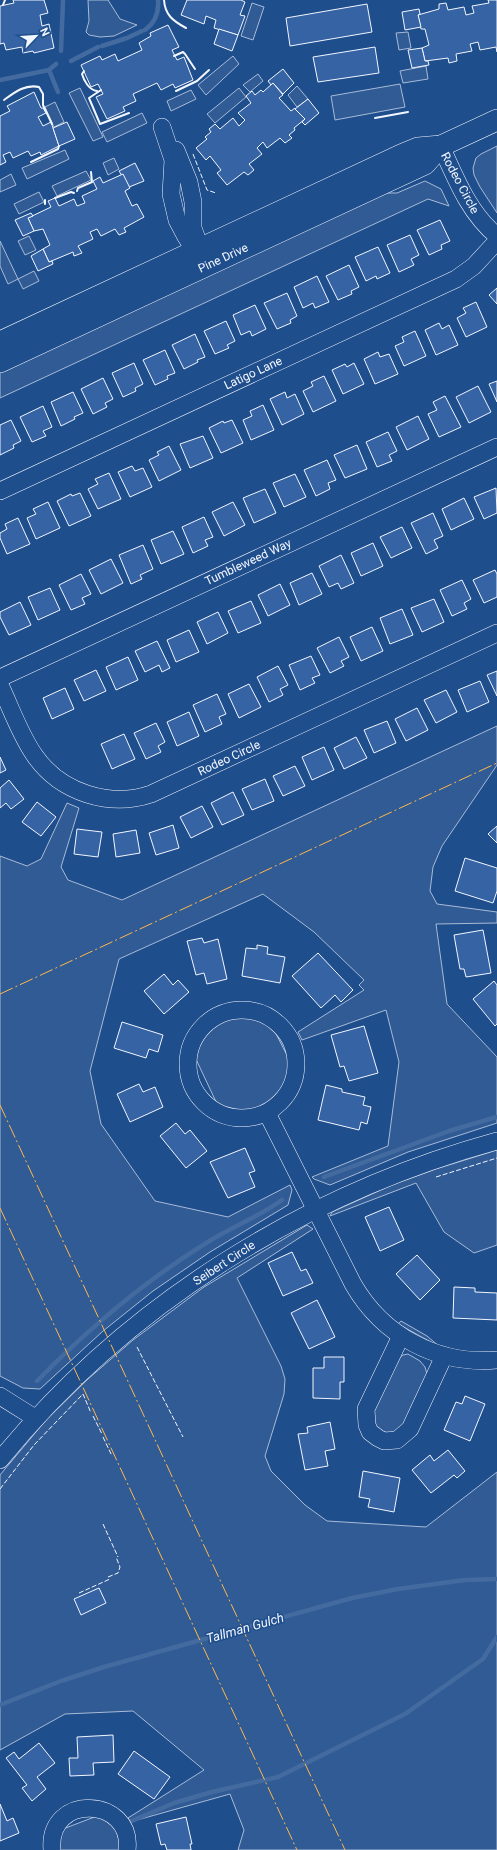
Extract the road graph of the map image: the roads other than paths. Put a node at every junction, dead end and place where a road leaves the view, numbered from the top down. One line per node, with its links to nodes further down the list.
1 (497, 120): 2 (main road, Pine Drive)
2 (441, 146): 3 (street, Rodeo Circle); 5 (main road, Pine Drive)
3 (497, 236)
4 (497, 241): 9 (street, Latigo Lane)
5 (200, 256): 5 (street); 6 (main road, Pine Drive); 7 (main road, Pine Drive)
6 (0, 342)
7 (0, 362)
8 (497, 447): 11 (street, Tumbleweed Way)
9 (0, 491)
10 (497, 633): 12 (street, Rodeo Circle)
11 (0, 678)
12 (0, 685)
13 (267, 1112): 13 (street); 15 (street)
14 (497, 1141): 15 (street, Seibert Circle)
15 (316, 1210): 16 (street); 20 (street, Seibert Circle)
16 (401, 1336): 17 (street); 17 (street)
17 (444, 1356): 18 (street)
18 (497, 1360)
19 (0, 1396): 20 (street)
20 (36, 1418): 21 (street, Seibert Circle)
21 (0, 1460)
22 (52, 1850): 23 (street)
23 (127, 1850)

